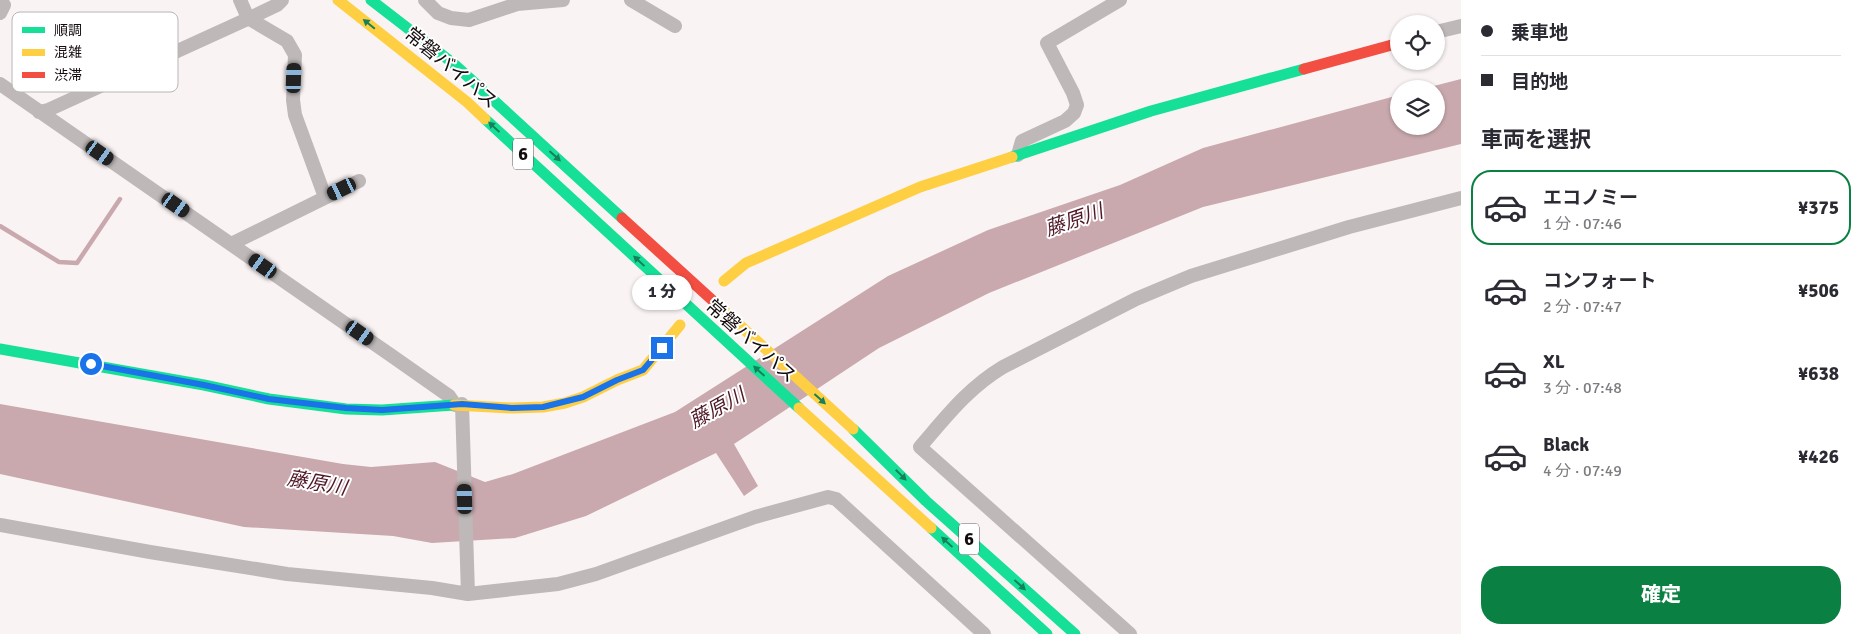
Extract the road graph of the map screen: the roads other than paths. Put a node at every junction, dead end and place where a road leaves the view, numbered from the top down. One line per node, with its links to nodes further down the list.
1 (240, 0): 9 (street)
2 (282, 0): 9 (street)
3 (338, 0): 30 (main road, 常磐バイパス / 6, one-way to 3)
4 (371, 0): 31 (main road, 常磐バイパス / 6, one-way to 31)
5 (424, 0): 6 (street)
6 (563, 0)
7 (631, 0): 10 (street)
8 (1120, 0): 18 (street)
9 (248, 18): 14 (street); 20 (street)
10 (675, 26)
11 (1461, 26): 12 (street)
12 (1445, 30)
13 (1390, 45): 18 (main road)
14 (178, 50)
15 (0, 84): 17 (street)
16 (87, 92): 17 (street)
17 (39, 112): 22 (street)
18 (1018, 154): 23 (main road)
19 (359, 180): 20 (street)
20 (325, 197): 22 (street)
21 (1461, 198): 32 (street)
22 (231, 244): 26 (street)
23 (724, 281)
24 (680, 325): 26 (main road)
25 (0, 349): 26 (main road)
26 (459, 404): 28 (street)
27 (0, 525): 28 (street)
28 (468, 594): 29 (street)
29 (984, 634)
30 (1047, 634)
31 (1075, 634)
32 (1130, 634)

